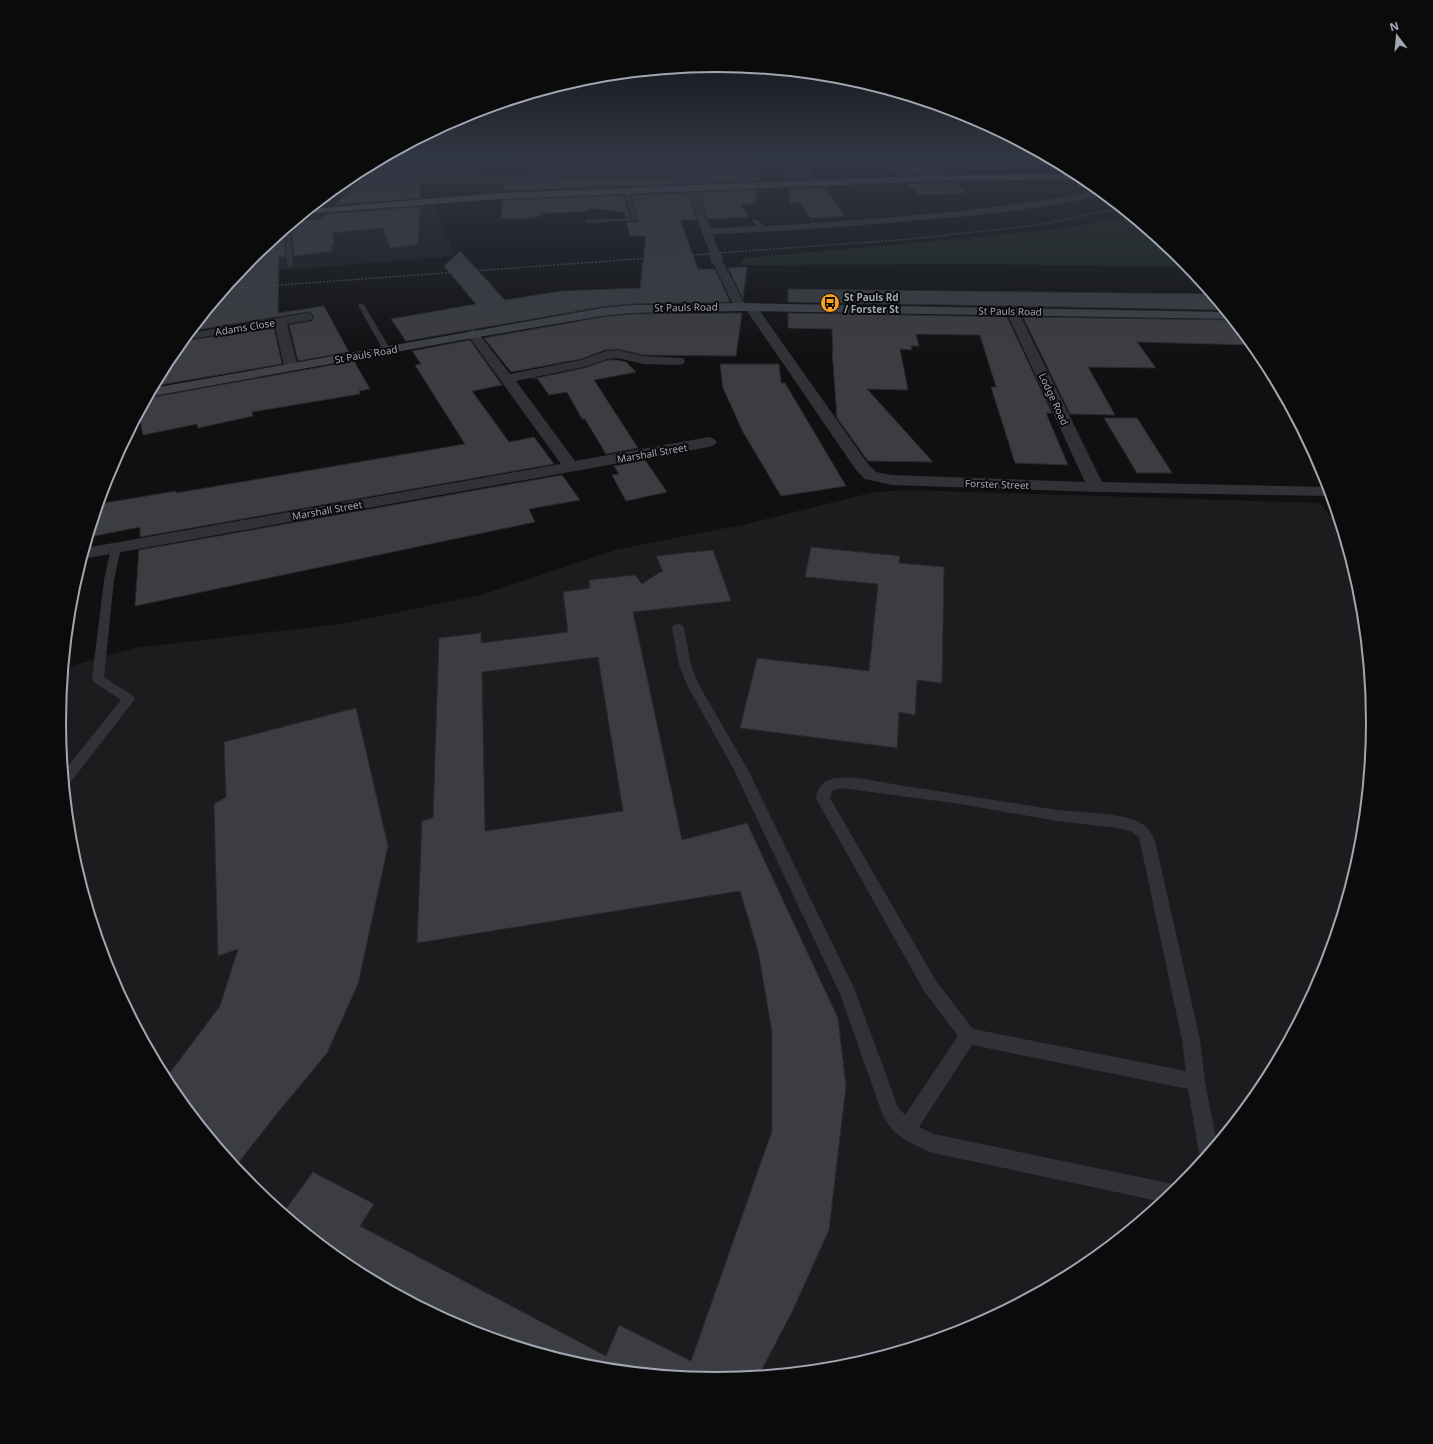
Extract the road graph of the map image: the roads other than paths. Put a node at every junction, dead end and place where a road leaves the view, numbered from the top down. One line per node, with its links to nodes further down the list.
1 (704, 223): 6 (street, Forster Street)
2 (758, 223): 4 (lane)
3 (844, 223): 4 (street)
4 (765, 230): 6 (street)
5 (288, 233): 7 (lane)
6 (708, 235): 9 (street, Forster Street, bridge)
7 (290, 266)
8 (361, 305): 16 (lane)
9 (745, 307): 10 (main road, St Pauls Road); 14 (main road, St Pauls Road); 23 (street, Forster Street)
10 (1012, 311): 11 (main road, St Pauls Road); 23 (street, Lodge Road)
11 (1225, 316)
12 (307, 317): 13 (street, Adams Close)
13 (280, 322): 15 (street, Adams Close); 18 (street, Adams Close)
14 (473, 334): 16 (main road, St Pauls Road); 19 (street)
15 (194, 335)
16 (387, 350): 18 (main road, St Pauls Road)
17 (678, 361): 19 (street)
18 (291, 367): 20 (main road, St Pauls Road)
19 (507, 379): 22 (street)
20 (156, 392)
21 (709, 442): 22 (street, Marshall Street)
22 (571, 467): 25 (street, Marshall Street)
23 (1096, 487): 24 (street, Forster Street)
24 (1324, 492)
25 (116, 548): 26 (street, Marshall Street); 28 (lane)
26 (88, 553)
27 (678, 628): 31 (lane)
28 (68, 775)
29 (968, 1036): 30 (lane); 30 (lane); 31 (lane)
30 (1196, 1082): 32 (lane)
31 (906, 1131): 33 (lane)
32 (1208, 1148)
33 (1165, 1192)

